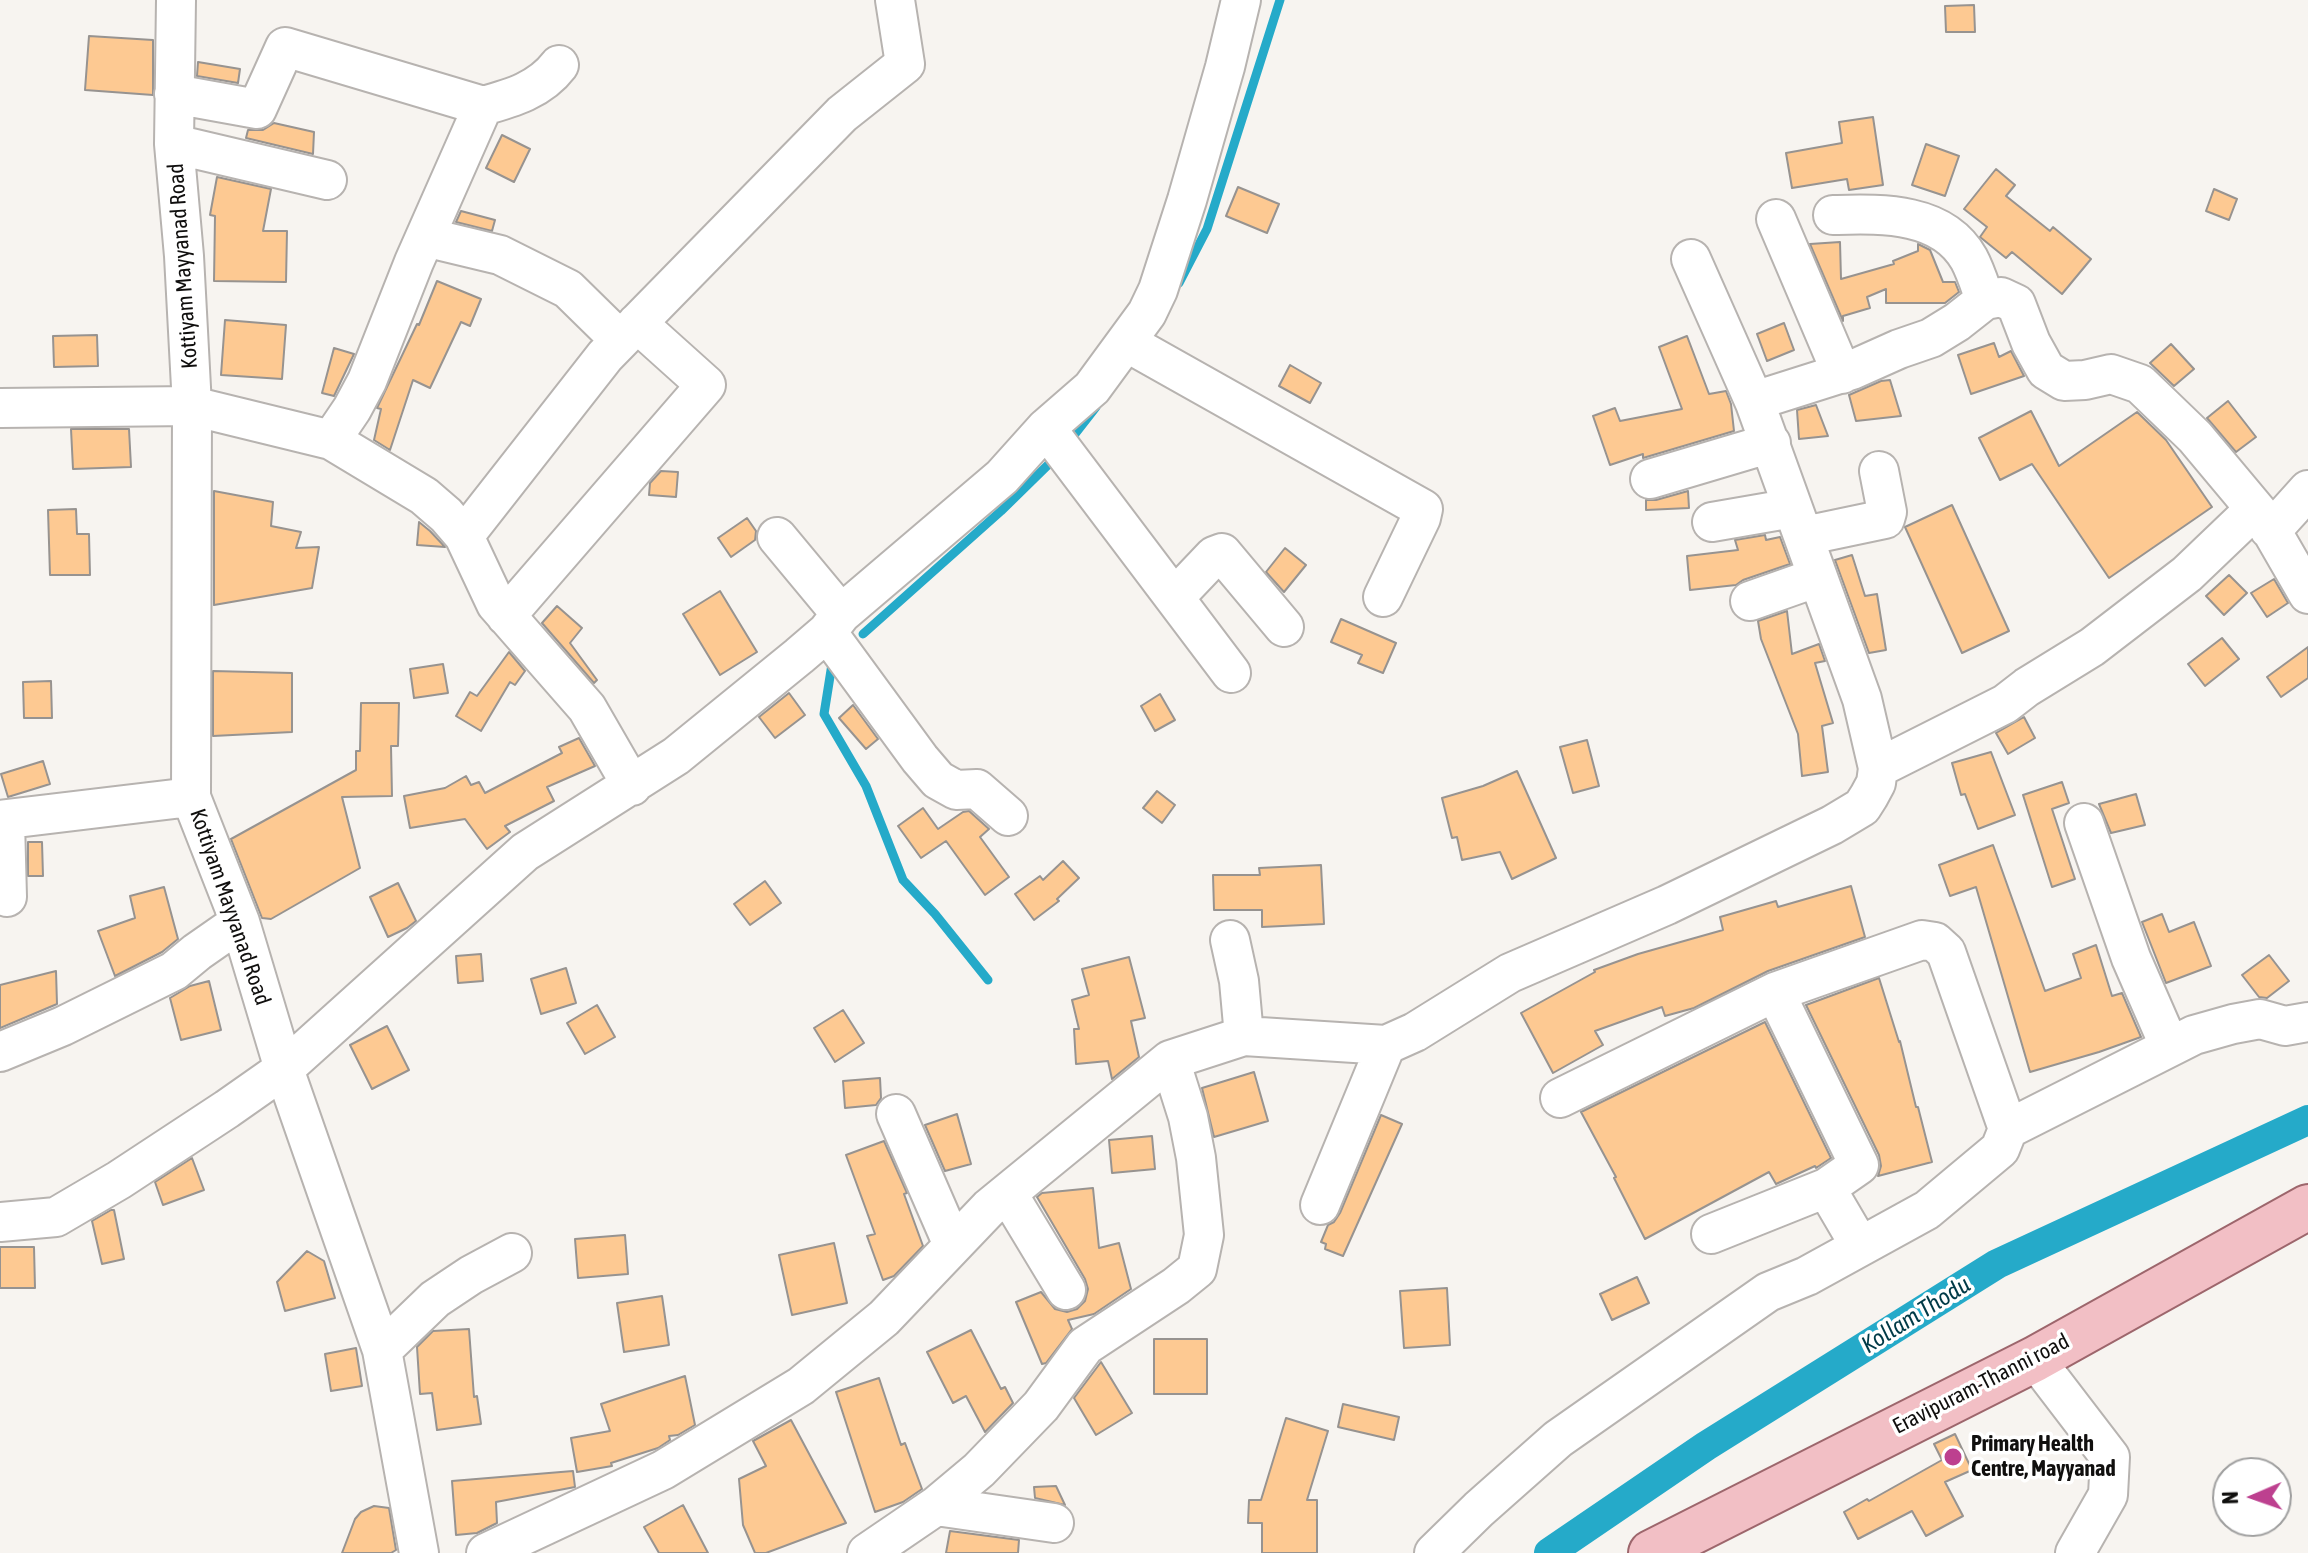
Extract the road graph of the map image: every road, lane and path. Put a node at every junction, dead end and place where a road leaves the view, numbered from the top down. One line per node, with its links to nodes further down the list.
1 (176, 0): 5 (street, Kottiyam Mayyanad Road)
2 (895, 0): 14 (street)
3 (1241, 0): 15 (street)
4 (559, 65): 6 (street)
5 (174, 94): 6 (street); 7 (street, Kottiyam Mayyanad Road)
6 (483, 106): 11 (street)
7 (174, 144): 8 (street); 18 (street, Kottiyam Mayyanad Road)
8 (327, 180)
9 (1833, 215): 13 (street)
10 (1776, 219): 16 (street)
11 (425, 237): 14 (street); 21 (street)
12 (1691, 259): 17 (street)
13 (1985, 300): 16 (street); 26 (street)
14 (629, 332): 29 (street); 36 (street)
15 (1126, 342): 20 (street); 34 (street)
16 (1842, 374): 17 (street)
17 (1755, 403): 22 (street)
18 (192, 406): 19 (street); 21 (street); 42 (street, Kottiyam Mayyanad Road)
19 (0, 408)
20 (1046, 428): 33 (street); 37 (street)
21 (331, 440): 29 (street)
22 (1771, 443): 24 (street); 28 (street)
23 (1879, 471): 28 (street)
24 (1650, 479)
25 (2308, 490): 26 (street)
26 (2262, 519): 32 (street); 40 (street)
27 (1712, 522): 28 (street)
28 (1798, 522): 31 (street)
29 (464, 536): 36 (street)
30 (777, 537): 37 (street)
31 (1818, 577): 35 (street); 40 (street)
32 (2308, 594)
33 (1175, 597): 38 (street); 39 (street)
34 (1383, 597)
35 (1750, 601)
36 (506, 616): 41 (street)
37 (834, 623): 41 (street); 43 (street)
38 (1284, 627)
39 (1231, 673)
40 (1878, 768): 52 (street)
41 (632, 786): 56 (street)
42 (191, 797): 44 (street); 47 (street, Kottiyam Mayyanad Road)
43 (1008, 816)
44 (3, 820): 46 (street)
45 (2084, 823): 53 (street)
46 (7, 897)
47 (240, 922): 54 (street); 56 (street, Kottiyam Mayyanad Road)
48 (1230, 940): 51 (street)
49 (1775, 992): 57 (street); 59 (street); 60 (street)
50 (2308, 1022): 53 (street)
51 (1244, 1036): 52 (street); 55 (street)
52 (1386, 1045): 62 (street)
53 (2169, 1045): 59 (street)
54 (0, 1052)
55 (1170, 1060): 61 (street); 72 (street)
56 (284, 1069): 64 (street); 70 (street, Kottiyam Mayyanad Road)
57 (1560, 1098)
58 (896, 1114): 66 (street)
59 (2008, 1129): 67 (street)
60 (1826, 1188): 65 (street); 67 (street)
61 (1008, 1194): 66 (street); 69 (street)
62 (1320, 1205)
63 (2308, 1207): 71 (main road, Eravipuram-Thanni road)
64 (0, 1222)
65 (1711, 1234)
66 (953, 1245): 75 (street)
67 (1860, 1246): 77 (street)
68 (512, 1253): 70 (street)
69 (1066, 1290)
70 (382, 1350): 74 (street, Kottiyam Mayyanad Road)
71 (2035, 1359): 78 (main road, Eravipuram-Thanni road); 79 (street)
72 (936, 1506): 73 (street); 76 (street)
73 (1054, 1523)
74 (419, 1553)
75 (486, 1553)
76 (867, 1553)
77 (1434, 1553)
78 (1651, 1553)
79 (2075, 1553)

